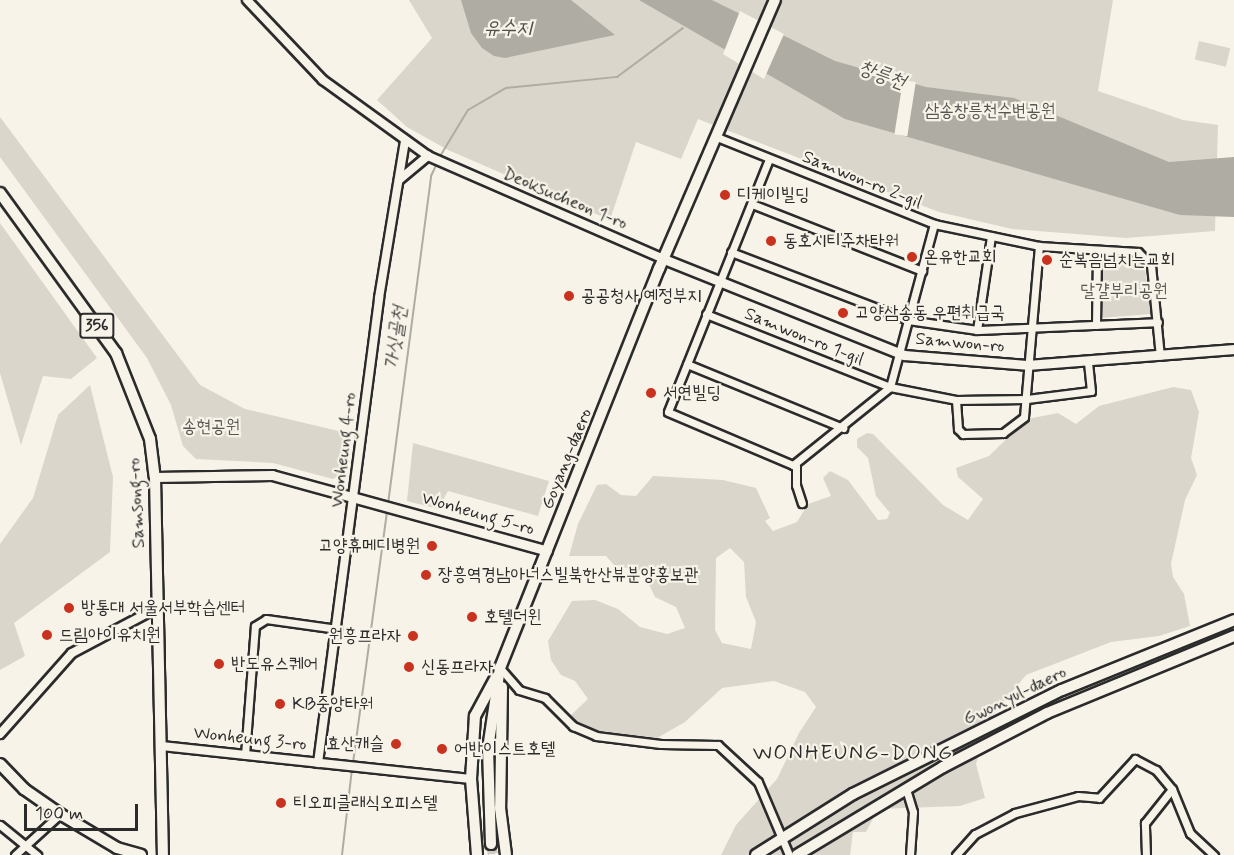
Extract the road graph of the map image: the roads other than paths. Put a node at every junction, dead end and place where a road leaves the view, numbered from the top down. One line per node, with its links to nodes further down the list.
1 (247, 0): 4 (street)
2 (775, 0): 3 (main road, Goyang-daero)
3 (717, 137): 6 (street, Samwon-ro 2-gil); 15 (main road, Goyang-daero)
4 (405, 141): 5 (street); 7 (street, Wonheung 4-ro)
5 (424, 157): 7 (street); 15 (street, Deoksucheon 1-ro)
6 (769, 159): 9 (street); 10 (street, Samwon-ro 2-gil)
7 (399, 180): 36 (street, Wonheung 4-ro)
8 (0, 193): 35 (main road, Samsong-ro / 356)
9 (752, 204): 14 (street); 16 (street)
10 (934, 224): 11 (street); 16 (street, Samwon-ro 2-gil)
11 (991, 236): 12 (street); 23 (street)
12 (1039, 246): 13 (street); 22 (street)
13 (1097, 250): 20 (street); 21 (street)
14 (731, 252): 17 (street); 19 (street)
15 (664, 259): 17 (main road, Samwon-ro); 38 (main road, Goyang-daero)
16 (922, 271): 19 (street, Samwon-ro 2-gil)
17 (719, 281): 18 (street); 25 (main road, Samwon-ro)
18 (706, 314): 28 (street); 30 (street, Samwon-ro 1-gil)
19 (908, 320): 23 (street); 25 (street, Samwon-ro 2-gil)
20 (1158, 322): 21 (street); 26 (street)
21 (1096, 325): 22 (street)
22 (1032, 326): 23 (street); 29 (street)
23 (976, 330)
24 (1234, 349): 26 (main road, Samwon-ro)
25 (898, 354): 29 (main road, Samwon-ro); 30 (street)
26 (1160, 356): 27 (main road, Samwon-ro)
27 (1088, 361): 29 (main road, Samwon-ro); 31 (street, Samwon-ro 1-gil)
28 (687, 364): 33 (street); 34 (street)
29 (1027, 365): 31 (street)
30 (890, 387): 32 (street, Samwon-ro 1-gil); 33 (street)
31 (1027, 399): 32 (street, Samwon-ro 1-gil); 32 (street)
32 (956, 400)
33 (843, 428): 34 (street)
34 (796, 466): 37 (street)
35 (155, 477): 36 (main road); 39 (main road, Samsong-ro)
36 (354, 498): 38 (main road, Wonheung 5-ro); 41 (street, Wonheung 4-ro)
37 (802, 503)
38 (547, 551): 43 (main road, Goyang-daero)
39 (157, 608): 44 (street); 45 (main road, Samsong-ro)
40 (1234, 620): 54 (main road, Gwonyul-daero)
41 (337, 630): 46 (street); 47 (street, Wonheung 4-ro)
42 (1234, 636): 50 (main road, Gwonyul-daero)
43 (500, 668): 49 (main road); 54 (street); 55 (main road); 56 (main road, Goyang-daero)
44 (0, 734)
45 (160, 746): 46 (street, Wonheung 3-ro); 62 (main road, Samsong-ro)
46 (245, 755): 47 (street, Wonheung 3-ro)
47 (318, 763): 49 (street, Wonheung 3-ro)
48 (0, 764): 52 (main road)
49 (471, 779): 58 (main road)
50 (906, 789): 67 (main road, Gwonyul-daero); 68 (street)
51 (1172, 789): 69 (street); 70 (street); 71 (street)
52 (60, 814): 57 (street); 61 (main road)
53 (0, 825): 57 (street)
54 (782, 840): 65 (main road, Gwonyul-daero); 66 (street)
55 (503, 841): 63 (main road); 64 (main road)
56 (491, 844)
57 (26, 845): 59 (street); 60 (street)
58 (478, 852)
59 (15, 855)
60 (36, 855)
61 (141, 855)
62 (163, 855)
63 (501, 855)
64 (506, 855)
65 (756, 855)
66 (789, 855)
67 (797, 855)
68 (910, 855)
69 (956, 855)
70 (1146, 855)
71 (1214, 855)

